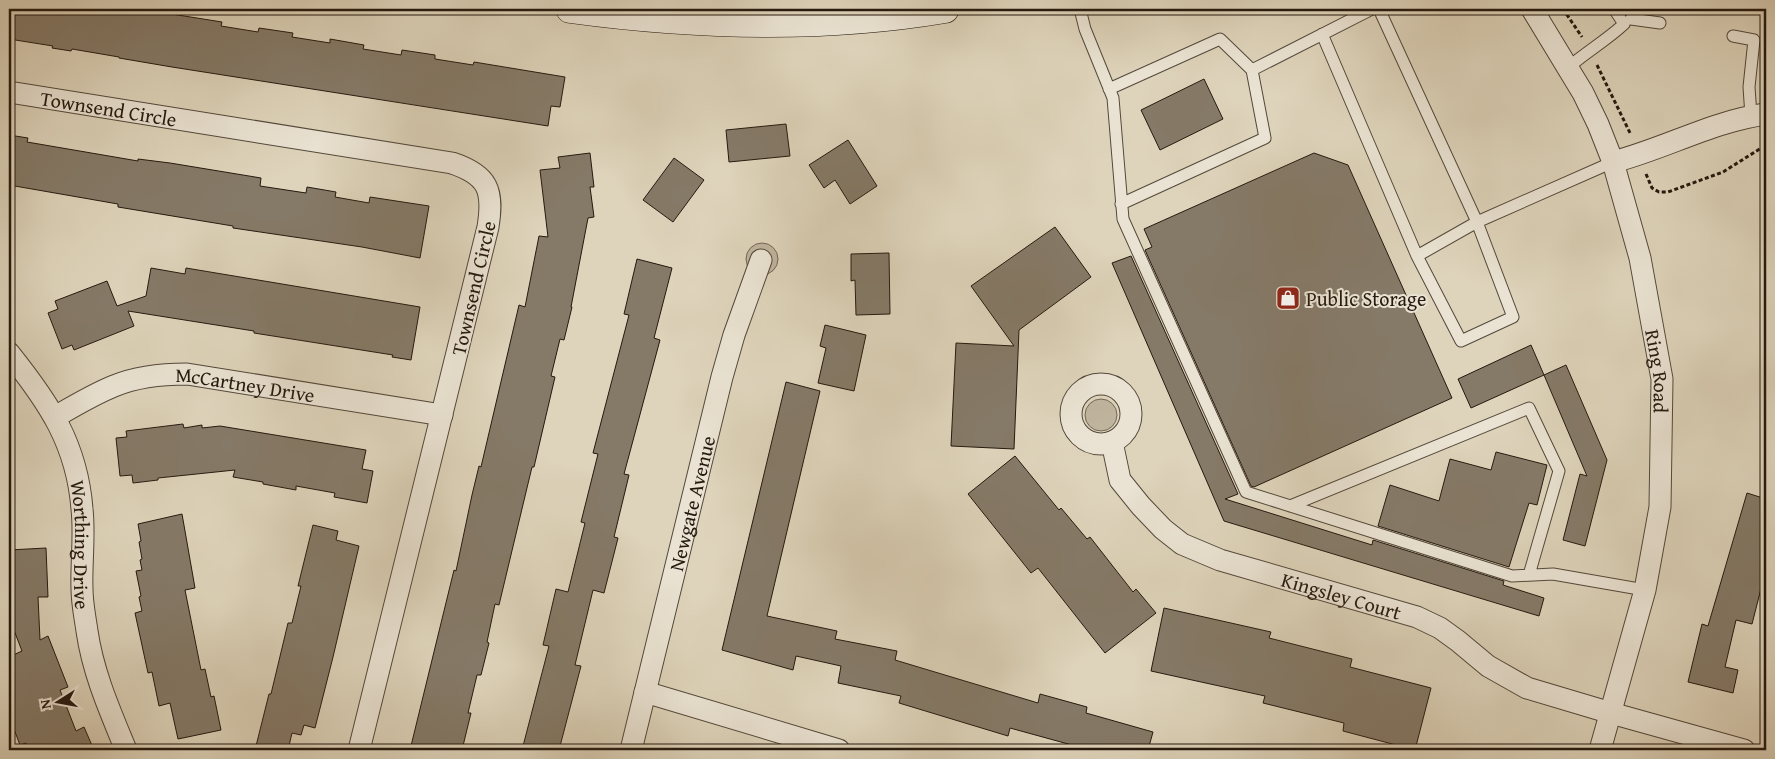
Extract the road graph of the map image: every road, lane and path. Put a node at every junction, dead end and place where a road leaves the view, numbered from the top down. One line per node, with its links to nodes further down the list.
1 (570, 9): 2 (main road)
2 (946, 9)
3 (1080, 9): 14 (lane)
4 (1372, 9): 10 (lane)
5 (1379, 9): 21 (lane)
6 (1532, 9): 12 (street, Ring Road)
7 (1614, 9): 8 (lane)
8 (1629, 17): 9 (lane); 12 (lane)
9 (1660, 22)
10 (1322, 34): 13 (lane); 22 (lane)
11 (1733, 36): 16 (lane)
12 (1568, 67): 18 (street, Ring Road)
13 (1252, 70): 14 (lane); 20 (lane)
14 (1109, 89): 20 (lane)
15 (9, 92): 25 (street, Townsend Circle)
16 (1759, 115): 18 (street)
17 (1766, 145): 19 (path)
18 (1613, 162): 21 (lane); 30 (street, Ring Road)
19 (1652, 188)
20 (1121, 204): 28 (lane)
21 (1477, 222): 22 (lane); 22 (lane)
22 (1417, 256)
23 (761, 260): 31 (street, Newgate Avenue)
24 (9, 354): 26 (street, Worthing Drive)
25 (442, 415): 26 (street, McCartney Drive); 34 (street, Townsend Circle)
26 (55, 416): 33 (street, Worthing Drive)
27 (1112, 442): 32 (street, Kingsley Court)
28 (1290, 506): 29 (lane); 29 (lane)
29 (1529, 575): 30 (lane)
30 (1646, 590): 32 (street, Ring Road)
31 (645, 692): 35 (street, Newgate Avenue); 36 (street)
32 (1611, 713): 37 (street, Ring Road); 38 (street, Kingsley Court)
33 (126, 750)
34 (359, 750)
35 (630, 750)
36 (839, 750)
37 (1600, 750)
38 (1744, 750)

